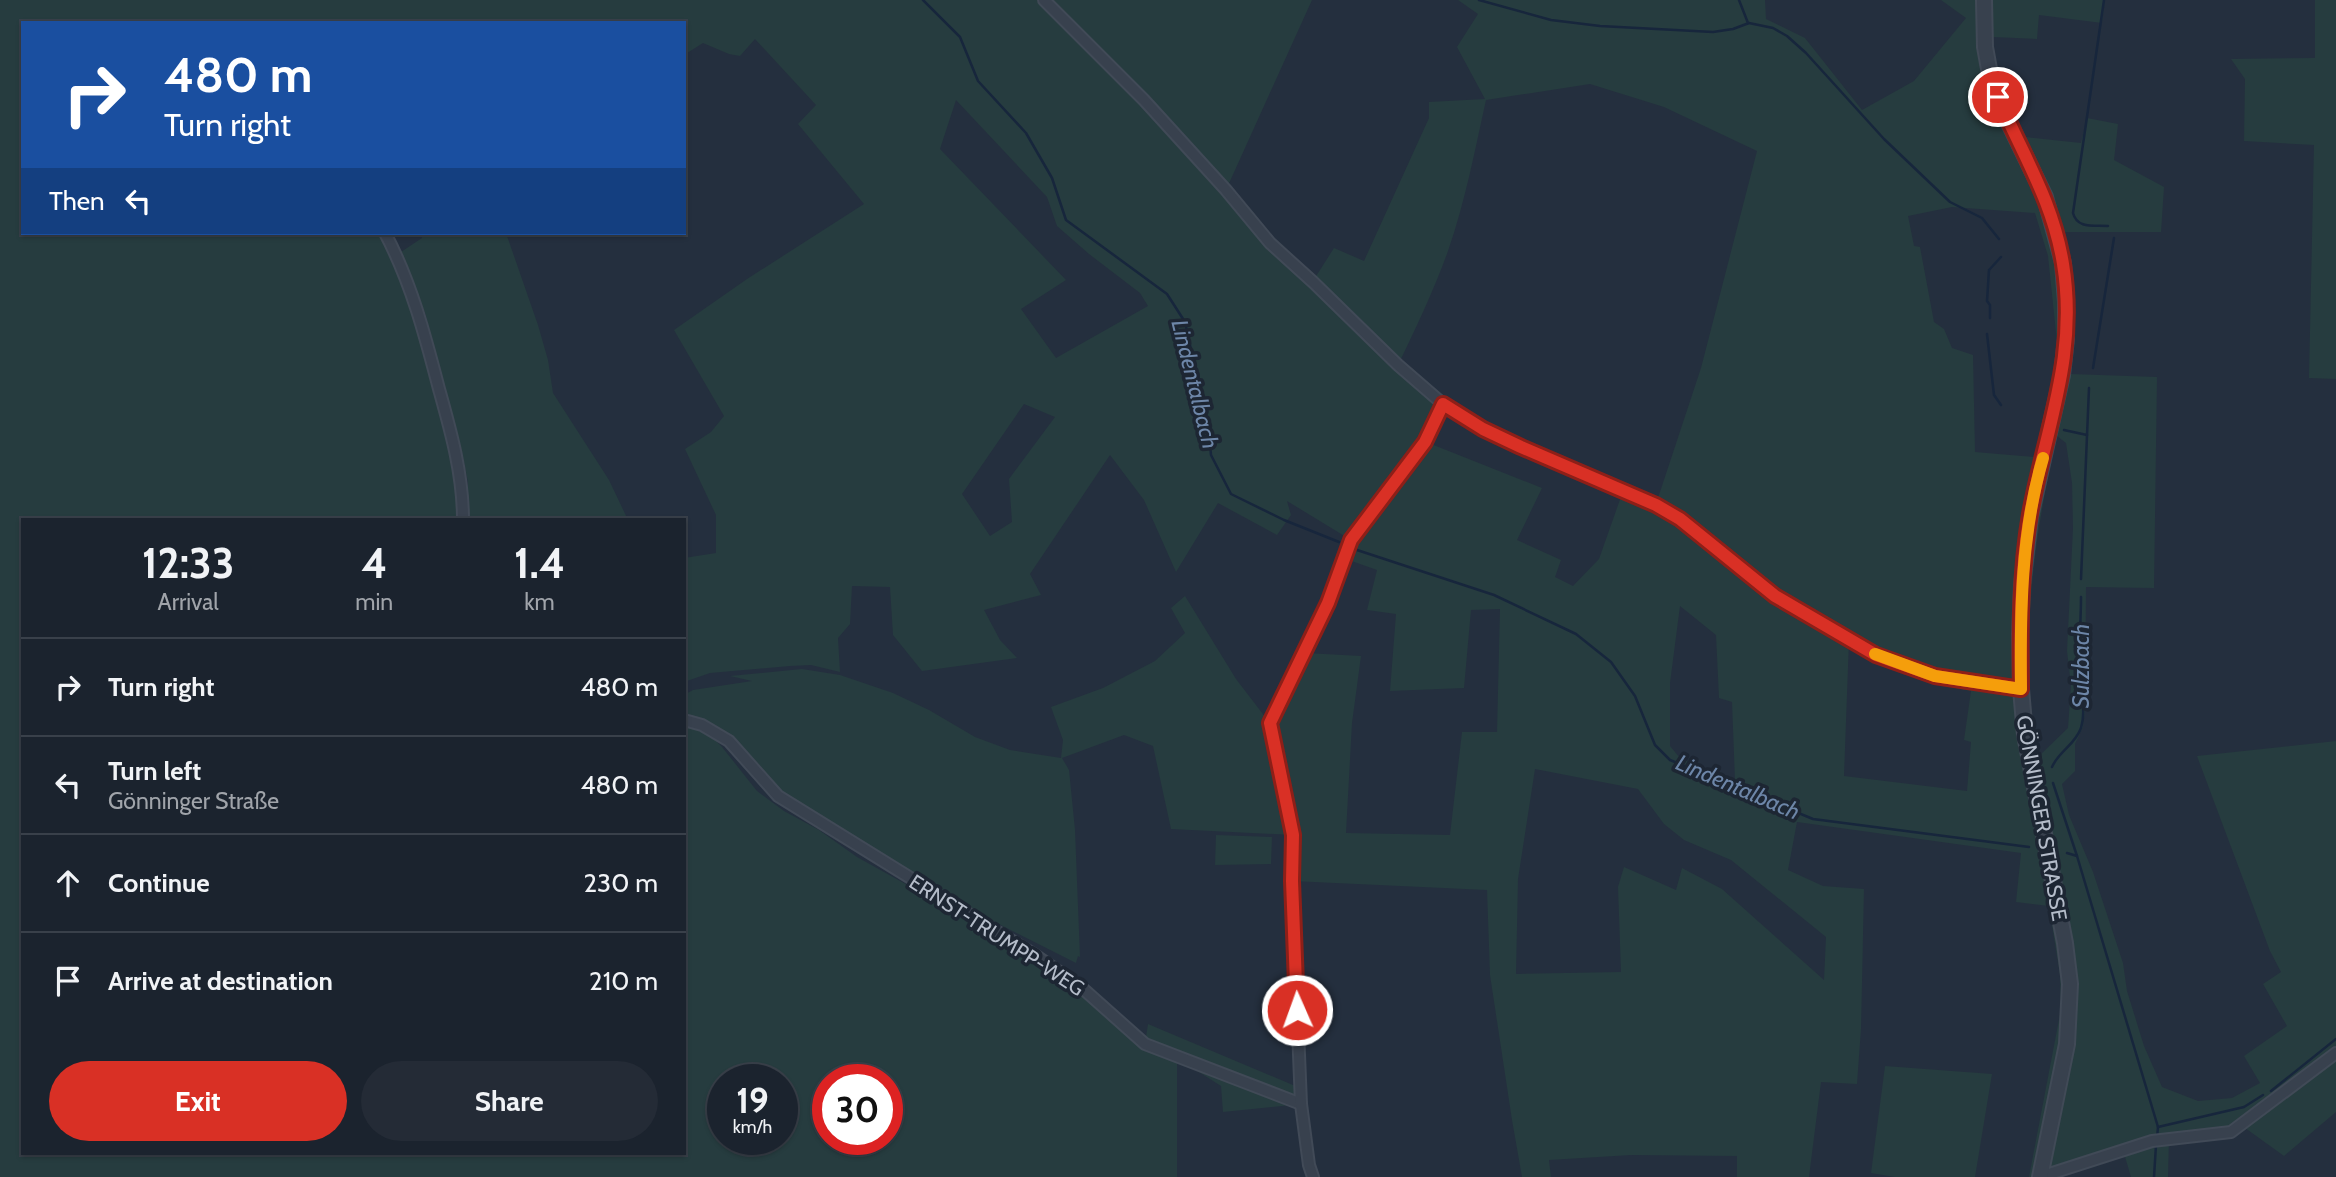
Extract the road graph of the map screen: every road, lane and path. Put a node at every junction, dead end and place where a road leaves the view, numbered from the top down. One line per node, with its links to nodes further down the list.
1 (1044, 0): 4 (street)
2 (1984, 0): 6 (street, GÖNNINGER STRASSE)
3 (386, 235): 5 (street)
4 (1443, 404): 6 (street); 9 (street)
5 (463, 518)
6 (2021, 689): 11 (street, GÖNNINGER STRASSE)
7 (686, 721): 9 (street, ERNST-TRUMPP-WEG)
8 (2336, 1053): 11 (street)
9 (1301, 1104): 10 (street)
10 (1312, 1177)
11 (2040, 1177)

